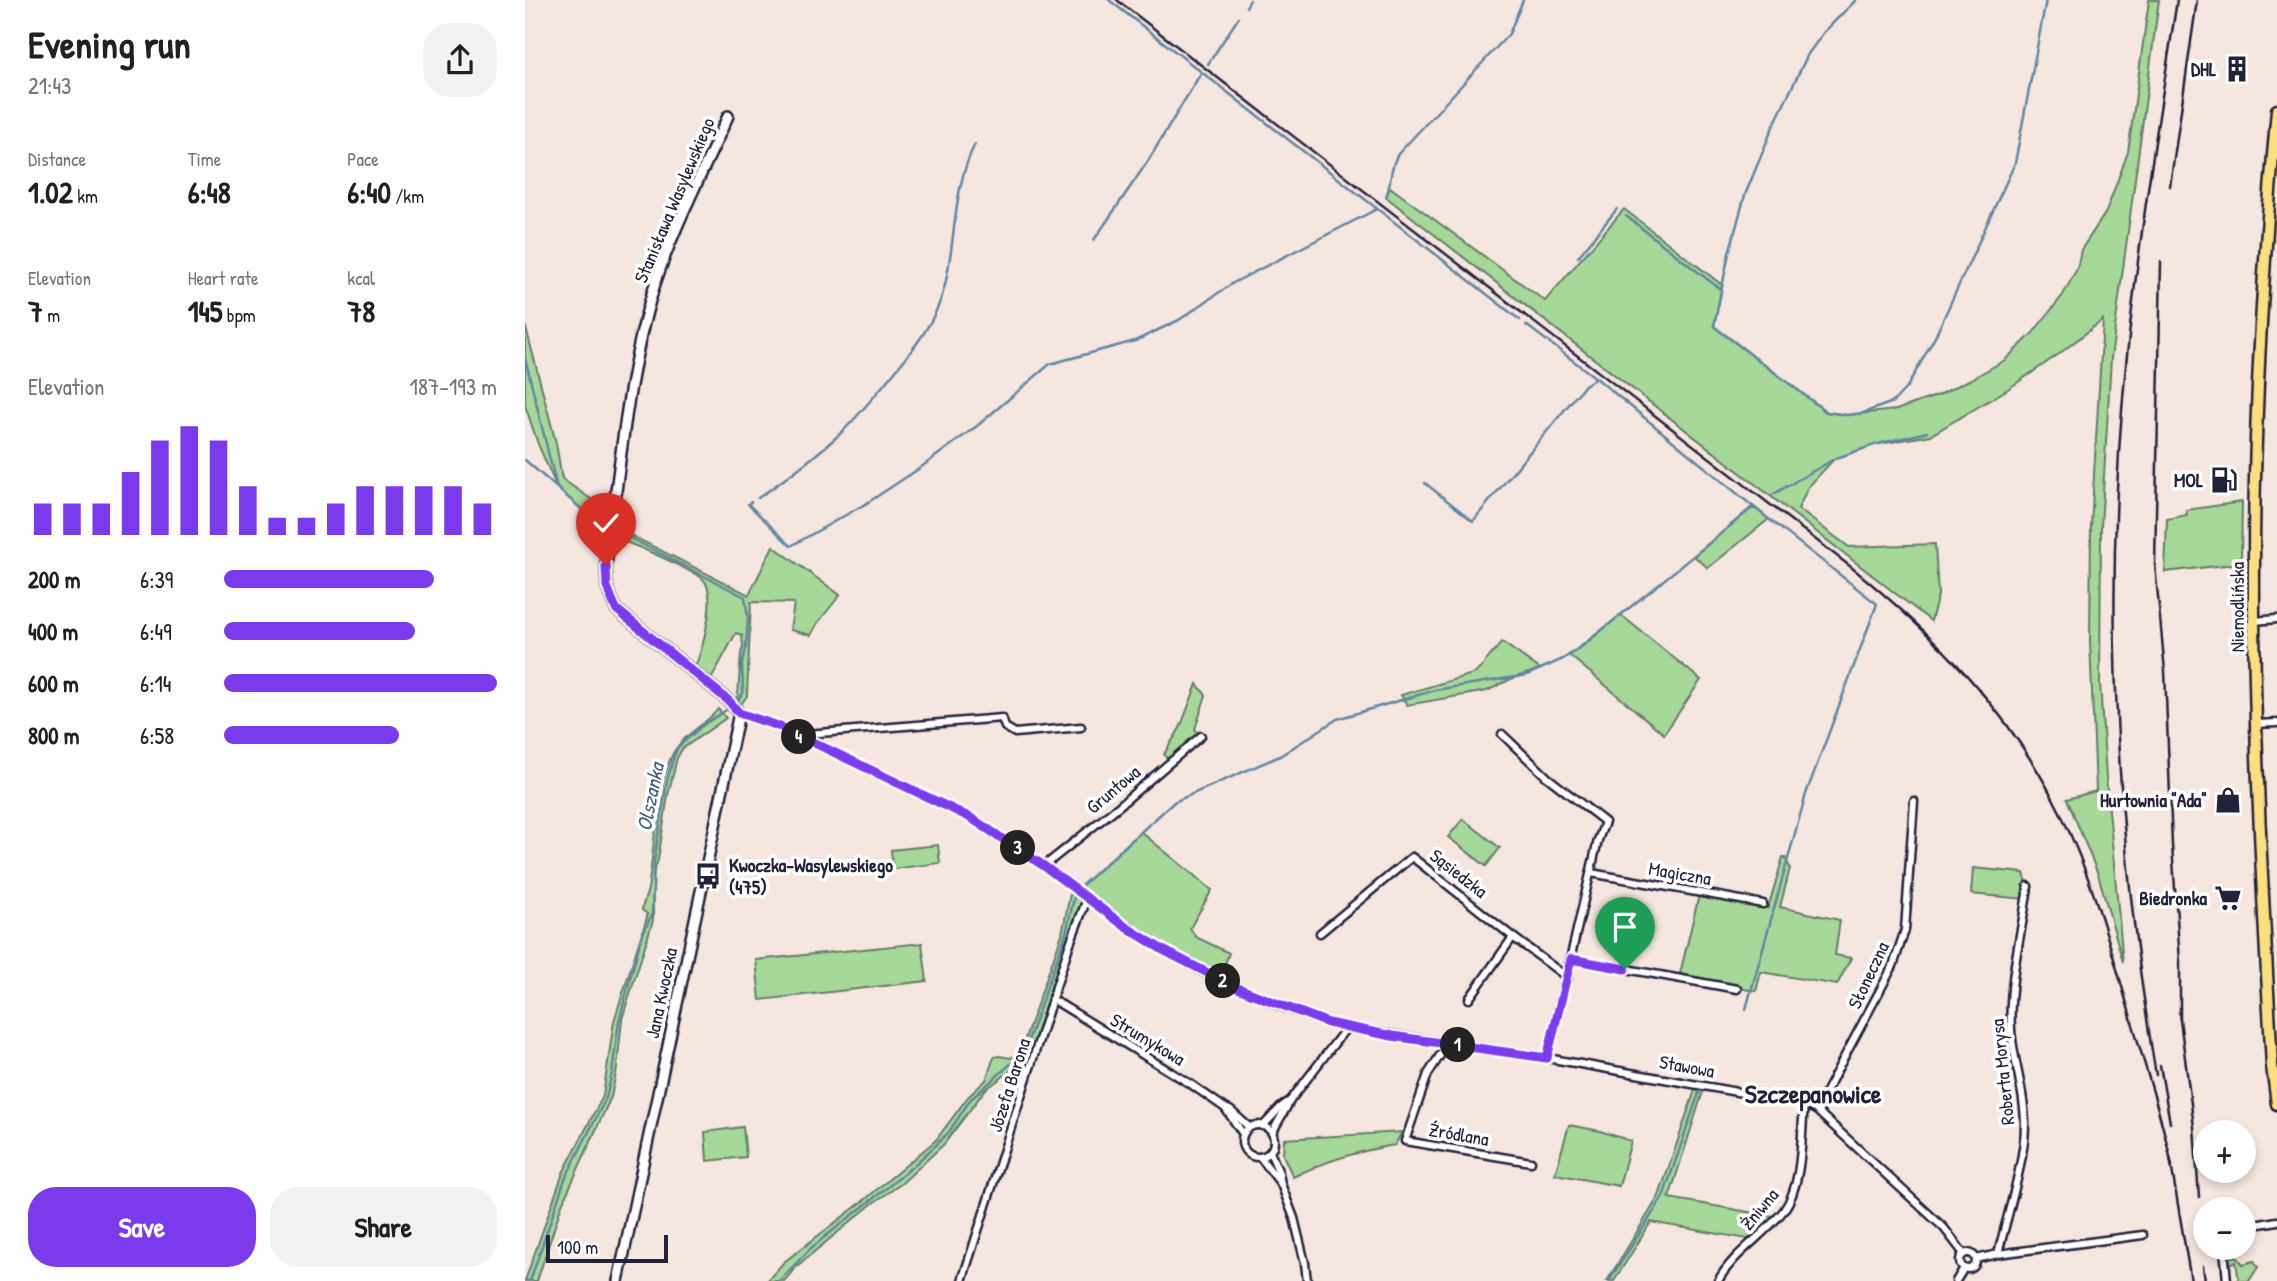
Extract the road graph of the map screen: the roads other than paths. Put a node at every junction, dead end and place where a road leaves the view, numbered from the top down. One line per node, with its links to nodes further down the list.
1 (2277, 110): 4 (main road, Niemodlińska)
2 (728, 116): 5 (street, Stanisława Wasylewskiego)
3 (2277, 619): 4 (street)
4 (2254, 621): 7 (main road, Niemodlińska)
5 (738, 711): 11 (street); 49 (street, Jana Kwoczka)
6 (2277, 723): 7 (street)
7 (2256, 724): 30 (main road, Niemodlińska)
8 (1081, 727): 11 (street)
9 (1502, 734): 14 (street)
10 (1201, 736): 13 (street, Gruntowa)
11 (801, 738): 13 (street)
12 (1915, 801): 32 (street, Słoneczna)
13 (1044, 866): 16 (street, Stawowa)
14 (1591, 873): 17 (street, Magiczna); 20 (street)
15 (2028, 886): 45 (street, Roberta Morysa)
16 (1087, 899): 23 (street, Józefa Barona); 25 (street, Stawowa)
17 (1763, 904)
18 (1321, 933): 19 (street, Sąsiedzka)
19 (1514, 937): 21 (street, Sąsiedzka); 24 (street)
20 (1571, 959): 21 (street); 22 (street)
21 (1567, 978): 27 (street)
22 (1737, 989)
23 (1052, 999): 31 (street, Strumykowa); 50 (street, Józefa Barona)
24 (1469, 999)
25 (1347, 1027): 26 (street, Stawowa); 28 (street)
26 (1448, 1043): 27 (street, Stawowa); 39 (street, Źródlana)
27 (1547, 1058): 29 (street, Stawowa)
28 (1290, 1101): 33 (street); 35 (street)
29 (1804, 1104): 32 (street, Stawowa); 52 (street, Żniwna)
30 (2277, 1104)
31 (1225, 1108): 34 (street, Strumykowa); 36 (street, Strumykowa)
32 (1816, 1110): 44 (street, Stawowa)
33 (1263, 1126): 34 (street); 35 (street)
34 (1249, 1127): 36 (street)
35 (1272, 1133): 37 (street)
36 (1243, 1134): 38 (street)
37 (1270, 1152): 38 (street); 40 (street)
38 (1260, 1157): 40 (street)
39 (1531, 1162)
40 (1281, 1184): 51 (street)
41 (2277, 1221): 42 (street)
42 (2256, 1225)
43 (2143, 1235): 45 (street)
44 (1964, 1254): 46 (street); 48 (street)
45 (1998, 1254): 46 (street)
46 (1976, 1259): 48 (street)
47 (2225, 1260): 54 (street)
48 (1964, 1268): 53 (street)
49 (618, 1281)
50 (962, 1281)
51 (1307, 1281)
52 (1718, 1281)
53 (1956, 1281)
54 (2227, 1281)

